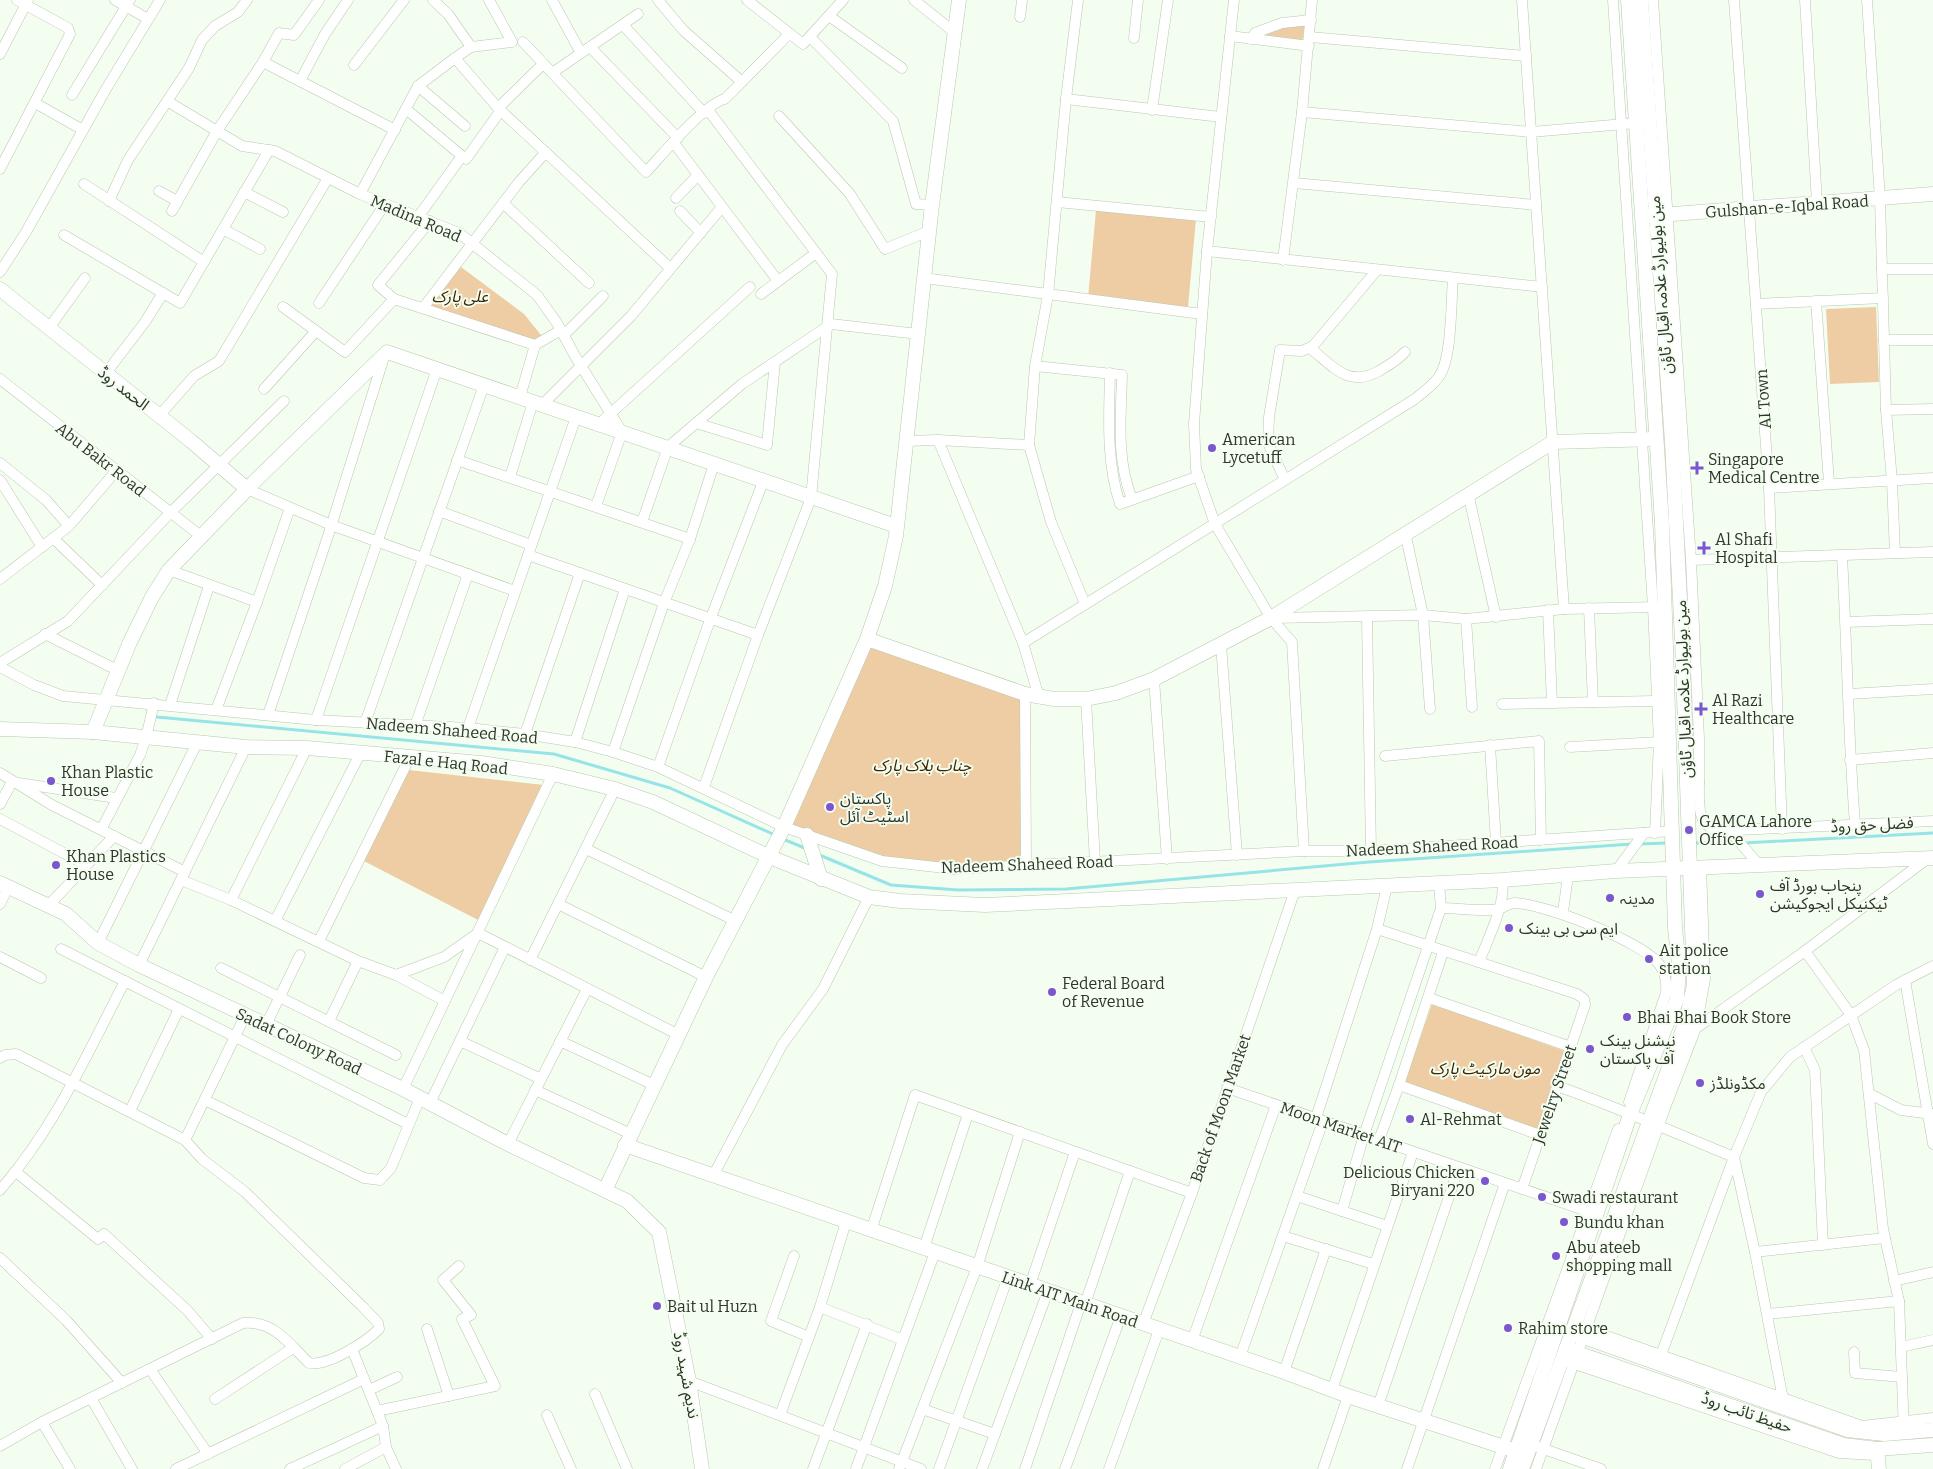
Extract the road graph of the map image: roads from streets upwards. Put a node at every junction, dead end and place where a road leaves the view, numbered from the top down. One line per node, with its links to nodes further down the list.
1 (115, 0): 30 (street)
2 (160, 0): 34 (street)
3 (247, 0): 61 (street)
4 (319, 0): 51 (street)
5 (348, 0): 56 (street)
6 (404, 0): 53 (street)
7 (433, 0): 45 (street)
8 (489, 0): 45 (street)
9 (552, 0): 47 (street)
10 (658, 0): 57 (street)
11 (747, 0): 38 (street)
12 (843, 0): 32 (street)
13 (914, 0): 37 (street)
14 (959, 0): 37 (street)
15 (1022, 0): 33 (street)
16 (1078, 0): 60 (street)
17 (1138, 0): 41 (street)
18 (1168, 0): 65 (street)
19 (1234, 0): 39 (street)
20 (1312, 0): 35 (street)
21 (1522, 0): 49 (street)
22 (1613, 0): 71 (street)
23 (1628, 0): 70 (street, مین بولیوارڈ علامہ اقبال ٹاؤن)
24 (1641, 0): 105 (street, مین بولیوارڈ علامہ اقبال ٹاؤن)
25 (1652, 0): 105 (street, فضل حق روڈ)
26 (1734, 0): 102 (street, AI Town)
27 (1805, 0): 96 (street)
28 (1867, 0): 91 (street)
29 (24, 2): 48 (street); 62 (street)
30 (128, 3): 34 (street); 59 (street)
31 (638, 14): 36 (street)
32 (829, 16): 40 (street); 54 (street)
33 (1020, 17)
34 (148, 19): 73 (street)
35 (1311, 20): 42 (street); 44 (street)
36 (623, 25): 46 (street); 66 (street)
37 (954, 32): 98 (street)
38 (789, 34): 40 (street); 57 (street)
39 (1230, 36): 42 (street); 69 (street)
40 (810, 37): 98 (street)
41 (1134, 38)
42 (1251, 39): 44 (street)
43 (523, 42): 52 (street)
44 (1309, 42): 49 (street); 67 (street)
45 (471, 47): 50 (street)
46 (590, 47): 47 (street); 77 (street)
47 (581, 53): 55 (street)
48 (0, 54)
49 (1526, 56): 76 (street)
50 (455, 58): 58 (street); 64 (street)
51 (263, 62): 56 (street); 75 (street)
52 (543, 64): 55 (street); 64 (street)
53 (354, 65)
54 (902, 68)
55 (552, 73): 77 (street)
56 (300, 81): 74 (street)
57 (742, 82): 66 (street)
58 (418, 86): 63 (street); 72 (street)
59 (72, 95)
60 (1066, 99): 65 (street); 94 (street)
61 (167, 101): 75 (street, Madina Road); 92 (street)
62 (35, 103): 73 (street); 81 (street)
63 (406, 109): 74 (street); 80 (street)
64 (500, 109): 79 (street); 80 (street)
65 (1152, 110): 69 (street)
66 (706, 111): 77 (street); 116 (street)
67 (1302, 112): 76 (street); 84 (street)
68 (780, 116): 110 (street)
69 (1221, 117): 107 (street)
70 (1636, 123): 71 (street); 105 (street, مین بولیوارڈ علامہ اقبال ٹاؤن)
71 (1621, 124): 76 (street); 173 (street)
72 (465, 126)
73 (83, 130): 123 (street)
74 (394, 130): 88 (street)
75 (217, 131): 78 (street, Madina Road); 93 (street)
76 (1531, 132): 99 (street)
77 (676, 140): 82 (street)
78 (269, 150): 83 (street, Madina Road); 87 (street)
79 (546, 152): 95 (street); 119 (street)
80 (462, 156): 106 (street)
81 (0, 169)
82 (698, 174): 90 (street); 100 (street)
83 (328, 178): 88 (street, Madina Road); 168 (street)
84 (1294, 183): 99 (street); 117 (street)
85 (84, 184): 92 (street)
86 (159, 190): 93 (street)
87 (244, 192): 104 (street); 109 (street)
88 (360, 194): 97 (street, Madina Road)
89 (1933, 194): 91 (street, Gulshan-e-Iqbal Road)
90 (676, 198)
91 (1880, 199): 96 (street, Gulshan-e-Iqbal Road); 120 (street)
92 (109, 201): 118 (street)
93 (177, 201): 103 (street)
94 (1057, 202): 107 (street); 134 (street)
95 (503, 203): 113 (street); 128 (street)
96 (1817, 203): 102 (street, Gulshan-e-Iqbal Road)
97 (385, 204): 106 (street, Madina Road); 139 (street)
98 (932, 205): 110 (street)
99 (1536, 205): 130 (street)
100 (722, 207): 111 (street); 127 (street)
101 (680, 210): 111 (street)
102 (1748, 210): 105 (street, Gulshan-e-Iqbal Road); 140 (street, AI Town)
103 (172, 211)
104 (284, 212)
105 (1655, 215): 173 (street, مین بولیوارڈ علامہ اقبال ٹاؤن); 218 (street, فضل حق روڈ); 292 (street, مین بولیوارڈ علامہ اقبال ٹاؤن)
106 (418, 217): 108 (street, Madina Road)
107 (1210, 217): 115 (street)
108 (430, 221): 113 (street, Madina Road); 137 (street)
109 (223, 229): 114 (street); 118 (street)
110 (929, 231): 125 (street)
111 (701, 233): 119 (street)
112 (64, 235): 132 (street)
113 (472, 244): 142 (street); 147 (street, Madina Road)
114 (260, 249)
115 (1207, 251): 117 (street); 143 (street)
116 (816, 253): 127 (street); 144 (street)
117 (1283, 260): 122 (street)
118 (204, 262): 132 (street)
119 (670, 268): 156 (street)
120 (1882, 269): 121 (street); 136 (street)
121 (1933, 269)
122 (1378, 270): 126 (street); 152 (street)
123 (0, 272)
124 (85, 278): 145 (street)
125 (924, 278): 134 (street); 148 (street)
126 (1453, 278): 130 (street); 188 (street)
127 (778, 281): 133 (street)
128 (589, 283)
129 (750, 287): 167 (street)
130 (1542, 287): 176 (street)
131 (0, 289): 145 (street, الحمد روڈ)
132 (162, 293): 159 (street)
133 (761, 294)
134 (1048, 295): 143 (street); 157 (street)
135 (603, 296): 147 (street)
136 (1883, 298): 138 (street); 149 (street)
137 (394, 299): 142 (street); 146 (street)
138 (1816, 301): 140 (street); 191 (street)
139 (319, 303)
140 (1756, 304): 192 (street, AI Town)
141 (283, 307): 146 (street)
142 (423, 308): 151 (street)
143 (1202, 314): 184 (street)
144 (826, 327): 148 (street); 155 (street); 196 (street)
145 (49, 328): 159 (street, الحمد روڈ)
146 (316, 331): 162 (street)
147 (563, 333): 151 (street); 156 (street, Madina Road)
148 (918, 334): 175 (street)
149 (1884, 340): 150 (street); 166 (street)
150 (1933, 340)
151 (535, 345): 164 (street)
152 (1310, 348): 153 (street); 188 (street)
153 (1405, 352)
154 (384, 356): 158 (street); 193 (street); 203 (street)
155 (775, 362): 170 (street); 170 (street)
156 (581, 365): 164 (street); 167 (street, Madina Road)
157 (1035, 366): 177 (street); 184 (street)
158 (437, 369): 161 (street); 210 (street)
159 (106, 373): 168 (street, الحمد روڈ)
160 (0, 379): 183 (street, Abu Bakr Road)
161 (484, 385): 164 (street); 179 (street)
162 (264, 389)
163 (284, 401): 181 (street)
164 (532, 401): 169 (street); 185 (street)
165 (1933, 409): 166 (street)
166 (1886, 410): 189 (street)
167 (611, 414): 171 (street); 172 (street, Madina Road)
168 (159, 416): 181 (street, الحمد روڈ)
169 (576, 417): 171 (street); 194 (street)
170 (696, 423): 178 (street)
171 (599, 424): 172 (street)
172 (622, 432): 178 (street); 197 (street)
173 (1649, 439): 176 (street); 230 (street, مین بولیوارڈ علامہ اقبال ٹاؤن)
174 (938, 440): 175 (street); 177 (street); 245 (street)
175 (906, 441): 205 (street)
176 (1553, 442): 195 (street); 232 (street)
177 (1029, 445): 229 (street)
178 (668, 447): 182 (street); 201 (street)
179 (457, 460): 185 (street); 199 (street)
180 (0, 463): 204 (street)
181 (219, 464): 193 (street, الحمد روڈ); 200 (street)
182 (714, 464): 190 (street); 209 (street)
183 (116, 471): 200 (street, Abu Bakr Road); 204 (street)
184 (1198, 476): 202 (street)
185 (510, 478): 194 (street)
186 (1933, 478): 189 (street)
187 (0, 480): 211 (street)
188 (1285, 480): 202 (street)
189 (1892, 481): 191 (street); 214 (street)
190 (763, 482): 196 (street); 240 (street)
191 (1829, 483): 192 (street)
192 (1769, 488): 217 (street, AI Town)
193 (247, 489): 198 (street); 207 (street)
194 (550, 492): 197 (street); 212 (street)
195 (1468, 493): 206 (street); 235 (street)
196 (812, 498): 205 (street); 243 (street)
197 (596, 506): 201 (street)
198 (290, 508): 203 (street); 227 (street)
199 (439, 511): 212 (street); 216 (street)
200 (170, 513): 207 (street, Abu Bakr Road); 223 (street)
201 (642, 522): 209 (street)
202 (1215, 524): 229 (street); 236 (street)
203 (331, 525): 210 (street); 266 (street)
204 (70, 526): 208 (street)
205 (896, 526): 244 (street)
206 (1405, 532): 234 (street); 236 (street)
207 (202, 537): 219 (street)
208 (53, 538): 211 (street); 223 (street)
209 (690, 539): 228 (street)
210 (378, 542): 216 (street); 267 (street)
211 (42, 547): 222 (street)
212 (529, 550): 220 (street); 226 (street)
213 (1933, 552): 214 (street)
214 (1895, 553): 215 (street)
215 (1842, 556): 217 (street); 241 (street)
216 (422, 557): 221 (street); 268 (street)
217 (1772, 559): 218 (street); 302 (street, AI Town)
218 (1691, 560): 292 (street, فضل حق روڈ)
219 (169, 570): 224 (street); 249 (street)
220 (580, 573): 225 (street); 273 (street)
221 (468, 574): 226 (street); 269 (street)
222 (0, 579)
223 (102, 585): 242 (street)
224 (209, 586): 227 (street); 262 (street)
225 (625, 589): 228 (street); 276 (street)
226 (515, 592): 270 (street)
227 (257, 602): 265 (street)
228 (664, 603): 240 (street); 282 (street)
229 (1085, 604): 245 (street)
230 (1659, 607): 231 (street); 257 (street); 305 (street, مین بولیوارڈ علامہ اقبال ٹاؤن)
231 (1589, 608): 232 (street); 258 (street)
232 (1564, 609): 233 (street)
233 (1548, 610): 235 (street); 260 (street)
234 (1422, 615): 237 (street); 238 (street); 264 (street)
235 (1496, 616): 238 (street)
236 (1271, 618): 237 (street); 246 (street); 311 (street)
237 (1367, 618): 312 (street)
238 (1466, 619): 263 (street)
239 (1933, 619): 241 (street)
240 (710, 620): 243 (street); 288 (street)
241 (1846, 622): 253 (street)
242 (45, 634): 247 (street); 249 (street)
243 (758, 635): 293 (street)
244 (868, 639): 252 (street); 301 (street)
245 (1022, 643): 254 (street)
246 (1221, 645): 250 (street); 315 (street)
247 (0, 662)
248 (0, 667): 256 (street, Nadeem Shaheed Road)
249 (117, 670): 256 (street)
250 (1154, 679): 255 (street); 317 (street)
251 (1933, 690): 253 (street)
252 (1025, 694): 254 (street); 322 (street)
253 (1849, 694): 287 (street)
254 (1039, 697): 255 (street)
255 (1086, 699): 318 (street)
256 (107, 700): 259 (street, Nadeem Shaheed Road); 272 (street)
257 (1655, 701): 258 (street); 277 (street)
258 (1593, 702): 260 (street)
259 (154, 703): 262 (street, Nadeem Shaheed Road); 274 (street)
260 (1552, 703): 261 (street)
261 (1502, 704)
262 (170, 705): 265 (street, Nadeem Shaheed Road)
263 (1472, 707)
264 (1430, 709)
265 (216, 710): 266 (street, Nadeem Shaheed Road)
266 (268, 715): 267 (street, Nadeem Shaheed Road)
267 (316, 720): 268 (street, Nadeem Shaheed Road)
268 (366, 723): 269 (street, Nadeem Shaheed Road)
269 (415, 726): 270 (street, Nadeem Shaheed Road)
270 (468, 728): 273 (street, Nadeem Shaheed Road)
271 (0, 730): 272 (street, Fazal e Haq Road)
272 (93, 732): 274 (street, Fazal e Haq Road)
273 (525, 734): 276 (street, Nadeem Shaheed Road)
274 (146, 738): 275 (street, Fazal e Haq Road); 295 (street)
275 (198, 741): 279 (street, Fazal e Haq Road); 313 (street)
276 (575, 742): 282 (street, Nadeem Shaheed Road)
277 (1659, 742): 280 (street); 304 (street)
278 (1490, 745): 285 (street); 308 (street); 309 (street)
279 (246, 747): 281 (street, Fazal e Haq Road); 325 (street)
280 (1570, 747)
281 (307, 748): 284 (street, Fazal e Haq Road); 334 (street)
282 (613, 752): 288 (street, Nadeem Shaheed Road)
283 (1933, 753): 287 (street)
284 (360, 754): 286 (street, Fazal e Haq Road); 341 (street)
285 (1385, 756)
286 (410, 757): 290 (street, Fazal e Haq Road); 345 (street)
287 (1850, 760): 299 (street)
288 (658, 767): 293 (street, Nadeem Shaheed Road)
289 (0, 773): 291 (street)
290 (553, 774): 294 (street, Fazal e Haq Road); 344 (street)
291 (12, 782): 295 (street); 296 (street); 300 (street)
292 (1692, 784): 303 (street, فضل حق روڈ); 321 (street, مین بولیوارڈ علامہ اقبال ٹاؤن)
293 (704, 787): 301 (street, Nadeem Shaheed Road)
294 (615, 788): 310 (street); 314 (street, Fazal e Haq Road)
295 (116, 798): 300 (street)
296 (0, 804)
297 (0, 819): 320 (street)
298 (1933, 821): 299 (street, فضل حق روڈ)
299 (1855, 824): 302 (street, فضل حق روڈ)
300 (102, 828): 306 (street)
301 (783, 829): 307 (street, Nadeem Shaheed Road); 314 (street)
302 (1782, 829): 303 (street, فضل حق روڈ)
303 (1729, 830): 323 (street)
304 (1647, 834): 305 (street, Nadeem Shaheed Road); 308 (street, Nadeem Shaheed Road); 324 (street)
305 (1672, 834): 319 (street, مین بولیوارڈ علامہ اقبال ٹاؤن)
306 (114, 836): 313 (street); 320 (street)
307 (807, 836): 322 (street, Nadeem Shaheed Road); 327 (street)
308 (1541, 840): 309 (street, Nadeem Shaheed Road)
309 (1496, 843): 312 (street, Nadeem Shaheed Road)
310 (586, 850): 336 (street); 342 (street)
311 (1304, 851): 312 (street, Nadeem Shaheed Road); 315 (street, Nadeem Shaheed Road)
312 (1371, 851)
313 (143, 852): 325 (street); 346 (street)
314 (772, 853): 327 (street, Fazal e Haq Road); 342 (street)
315 (1237, 855): 317 (street, Nadeem Shaheed Road)
316 (1930, 858): 323 (street); 350 (street)
317 (1166, 859): 318 (street, Nadeem Shaheed Road)
318 (1095, 862): 322 (street, Nadeem Shaheed Road)
319 (1673, 863): 321 (street); 324 (street); 358 (street)
320 (86, 865): 337 (street)
321 (1694, 865): 323 (street); 376 (street); 381 (street, مین بولیوارڈ علامہ اقبال ٹاؤن)
322 (1026, 866)
323 (1760, 866)
324 (1616, 871): 326 (street)
325 (183, 876): 334 (street); 357 (street)
326 (1568, 876): 328 (street); 340 (street)
327 (821, 879): 333 (street, Fazal e Haq Road)
328 (1502, 880): 329 (street); 339 (street)
329 (1439, 883): 331 (street); 338 (street)
330 (4, 885): 335 (street); 337 (street, Sadat Colony Road)
331 (1387, 886): 332 (street); 343 (street)
332 (1295, 890): 333 (street); 391 (street, Back of Moon Market)
333 (869, 897): 419 (street)
334 (231, 900): 341 (street)
335 (0, 904)
336 (558, 904): 354 (street); 363 (street)
337 (49, 905): 346 (street, Sadat Colony Road)
338 (1441, 908): 339 (street); 348 (street)
339 (1498, 909): 340 (street); 356 (street)
340 (1563, 912): 361 (street)
341 (275, 921): 345 (street)
342 (736, 921): 363 (street)
343 (1377, 929): 348 (street); 402 (street)
344 (478, 933): 347 (street); 362 (street); 370 (street)
345 (319, 941): 355 (street)
346 (98, 943): 357 (street, Sadat Colony Road)
347 (505, 947): 354 (street); 379 (street)
348 (1429, 947): 351 (street); 406 (street)
349 (61, 949): 366 (street)
350 (1805, 951): 372 (street); 376 (street)
351 (1443, 952): 356 (street); 369 (street)
352 (300, 955): 368 (street)
353 (0, 957): 364 (street)
354 (530, 960): 367 (street)
355 (358, 961): 362 (street); 374 (street)
356 (1479, 962): 382 (street, Jewelry Street)
357 (139, 965): 373 (street, Sadat Colony Road)
358 (1679, 965): 361 (street); 399 (street)
359 (1933, 966): 365 (street)
360 (221, 968): 368 (street)
361 (1664, 972): 399 (street)
362 (396, 975): 370 (street)
363 (706, 977): 377 (street)
364 (41, 978)
365 (1905, 980): 372 (street); 401 (street)
366 (125, 981): 371 (street); 387 (street)
367 (587, 988): 377 (street); 380 (street)
368 (280, 997): 374 (street); 375 (street)
369 (1429, 998): 382 (street); 389 (street)
370 (445, 1001): 392 (street)
371 (179, 1008): 378 (street); 398 (street)
372 (1851, 1015): 383 (street); 394 (street)
373 (245, 1016): 375 (street, Sadat Colony Road); 378 (street)
374 (329, 1021): 384 (street)
375 (266, 1025): 392 (street, Sadat Colony Road)
376 (1696, 1028): 381 (street); 404 (street)
377 (679, 1035): 388 (street)
378 (236, 1037): 395 (street); 403 (street)
379 (460, 1040): 386 (street); 396 (street)
380 (560, 1041): 386 (street); 388 (street)
381 (1677, 1041): 404 (street, مین بولیوارڈ علامہ اقبال ٹاؤن)
382 (1571, 1047): 390 (street, Jewelry Street)
383 (1804, 1047): 415 (street); 433 (street)
384 (396, 1055)
385 (0, 1058): 387 (street)
386 (541, 1079): 393 (street)
387 (72, 1082): 398 (street); 418 (street)
388 (654, 1085): 409 (street)
389 (1399, 1085): 407 (street); 410 (street)
390 (1557, 1086): 399 (street); 407 (street, Jewelry Street)
391 (1227, 1088): 397 (street, Moon Market AIT); 424 (street, Back of Moon Market)
392 (403, 1089): 396 (street, Sadat Colony Road)
393 (535, 1090): 409 (street); 411 (street)
394 (1870, 1094): 401 (street); 432 (street)
395 (204, 1100): 403 (street); 408 (street)
396 (425, 1100): 403 (street); 411 (street, Sadat Colony Road)
397 (1276, 1105): 402 (street, Moon Market AIT); 461 (street)
398 (130, 1112): 408 (street)
399 (1628, 1112): 404 (street); 427 (street)
400 (968, 1114): 405 (street); 430 (street); 435 (street)
401 (1930, 1114): 412 (street)
402 (1319, 1120): 406 (street, Moon Market AIT); 425 (street)
403 (408, 1124)
404 (1653, 1124): 415 (street); 456 (street, مین بولیوارڈ علامہ اقبال ٹاؤن)
405 (1020, 1132): 413 (street); 441 (street)
406 (1364, 1135): 410 (street, Moon Market AIT); 426 (street)
407 (1540, 1135): 421 (street, Jewelry Street)
408 (185, 1140): 464 (street)
409 (628, 1140): 419 (street, Link AIT Main Road); 423 (street)
410 (1378, 1140): 414 (street, Moon Market AIT)
411 (508, 1144): 423 (street, Sadat Colony Road)
412 (1933, 1144)
413 (1075, 1152): 417 (street); 445 (street)
414 (1413, 1152): 416 (street, Moon Market AIT); 429 (street)
415 (1734, 1157): 436 (street); 468 (street)
416 (1460, 1168): 420 (street, Moon Market AIT); 486 (street)
417 (1130, 1171): 424 (street); 448 (street)
418 (16, 1172): 422 (street); 458 (street)
419 (713, 1176): 428 (street, Link AIT Main Road)
420 (1505, 1183): 421 (street, Moon Market AIT); 493 (street)
421 (1522, 1189): 427 (street, Moon Market AIT)
422 (0, 1190)
423 (605, 1190): 474 (street, ندیم شہید روڈ)
424 (1192, 1193): 453 (street, Back of Moon Market)
425 (1297, 1196): 426 (street); 431 (street)
426 (1342, 1211): 429 (street)
427 (1592, 1213): 502 (street); 507 (street)
428 (846, 1222): 430 (street, Link AIT Main Road); 449 (street)
429 (1387, 1226): 439 (street)
430 (871, 1230): 435 (street, Link AIT Main Road)
431 (1283, 1236): 434 (street); 467 (street)
432 (1885, 1238): 433 (street); 444 (street)
433 (1823, 1245): 436 (street)
434 (1326, 1249): 439 (street); 470 (street)
435 (929, 1250): 441 (street, Link AIT Main Road); 459 (street)
436 (1755, 1252): 450 (street)
437 (794, 1256): 457 (street)
438 (0, 1258): 475 (street)
439 (1374, 1264): 478 (street)
440 (459, 1266): 480 (street)
441 (977, 1267): 443 (street, Link AIT Main Road); 487 (street)
442 (1933, 1272): 444 (street)
443 (1008, 1277): 445 (street, Link AIT Main Road); 492 (street)
444 (1894, 1281): 447 (street)
445 (1030, 1285): 446 (street, Link AIT Main Road)
446 (1048, 1291): 448 (street, Link AIT Main Road); 499 (street)
447 (1899, 1301): 450 (street); 462 (street)
448 (1083, 1303): 451 (street, Link AIT Main Road); 526 (street)
449 (820, 1307): 452 (street); 457 (street)
450 (1767, 1314): 485 (street)
451 (1121, 1316): 453 (street, Link AIT Main Road); 527 (street)
452 (867, 1324): 459 (street); 498 (street)
453 (1143, 1324): 455 (street, Link AIT Main Road)
454 (426, 1329): 480 (street)
455 (1159, 1330): 461 (street, Link AIT Main Road); 528 (street)
456 (1580, 1331): 466 (street, مین بولیوارڈ علامہ اقبال ٹاؤن); 468 (street, حفیظ تائب روڈ)
457 (809, 1337): 490 (street)
458 (212, 1339): 463 (street); 469 (street)
459 (903, 1340): 504 (street)
460 (1933, 1340): 462 (street)
461 (1192, 1341): 467 (street, Link AIT Main Road)
462 (1901, 1346): 472 (street)
463 (293, 1348): 464 (street); 483 (street)
464 (352, 1349): 473 (street)
465 (1854, 1352): 472 (street)
466 (1571, 1356): 484 (street, حفیظ تائب روڈ); 505 (street, مین بولیوارڈ علامہ اقبال ٹاؤن); 509 (street)
467 (1240, 1357): 470 (street, Link AIT Main Road)
468 (1660, 1359): 476 (street, حفیظ تائب روڈ); 485 (street)
469 (150, 1369): 475 (street); 508 (street)
470 (1284, 1372): 478 (street, Link AIT Main Road)
471 (397, 1377): 477 (street)
472 (1902, 1377): 496 (street)
473 (364, 1378): 477 (street); 508 (street)
474 (690, 1381): 490 (street); 520 (street, ندیم شہید روڈ)
475 (122, 1384): 482 (street)
476 (1729, 1389): 484 (street); 485 (street, حفیظ تائب روڈ)
477 (369, 1390): 488 (street)
478 (1332, 1390): 481 (street, Link AIT Main Road)
479 (594, 1394): 519 (street)
480 (449, 1396): 488 (street)
481 (1348, 1396): 486 (street, Link AIT Main Road); 529 (street)
482 (91, 1398): 494 (street); 513 (street)
483 (215, 1399)
484 (1724, 1403): 509 (street, حفیظ تائب روڈ)
485 (1784, 1405): 496 (street, حفیظ تائب روڈ)
486 (1378, 1406): 493 (street, Link AIT Main Road)
487 (922, 1409): 492 (street); 511 (street)
488 (377, 1411): 495 (street)
489 (547, 1415): 518 (street)
490 (780, 1416): 498 (street)
491 (1933, 1418): 496 (street)
492 (956, 1421): 499 (street); 524 (street)
493 (1424, 1421): 502 (street, Link AIT Main Road); 530 (street)
494 (42, 1422): 501 (street); 512 (street)
495 (384, 1426): 503 (street); 515 (street)
496 (1904, 1427): 497 (street, حفیظ تائب روڈ)
497 (1933, 1430)
498 (826, 1433): 504 (street); 521 (street)
499 (995, 1434): 525 (street)
500 (1933, 1445): 509 (street, حفیظ تائب روڈ)
501 (0, 1446)
502 (1502, 1446): 507 (street, Link AIT Main Road); 531 (street)
503 (386, 1447): 516 (street); 517 (street)
504 (864, 1447): 511 (street); 522 (street)
505 (1537, 1447): 533 (street, مین بولیوارڈ علامہ اقبال ٹاؤن); 534 (street); 535 (street)
506 (1933, 1450): 509 (street)
507 (1516, 1451): 532 (street)
508 (208, 1454): 510 (street)
509 (1879, 1458)
510 (196, 1465): 514 (street)
511 (901, 1466): 523 (street)
512 (70, 1469)
513 (132, 1469)
514 (176, 1469)
515 (290, 1469)
516 (345, 1469)
517 (396, 1469)
518 (571, 1469)
519 (627, 1469)
520 (702, 1469)
521 (813, 1469)
522 (856, 1469)
523 (921, 1469)
524 (939, 1469)
525 (982, 1469)
526 (1025, 1469)
527 (1065, 1469)
528 (1109, 1469)
529 (1323, 1469)
530 (1407, 1469)
531 (1494, 1469)
532 (1510, 1469)
533 (1522, 1469)
534 (1536, 1469)
535 (1601, 1469)

